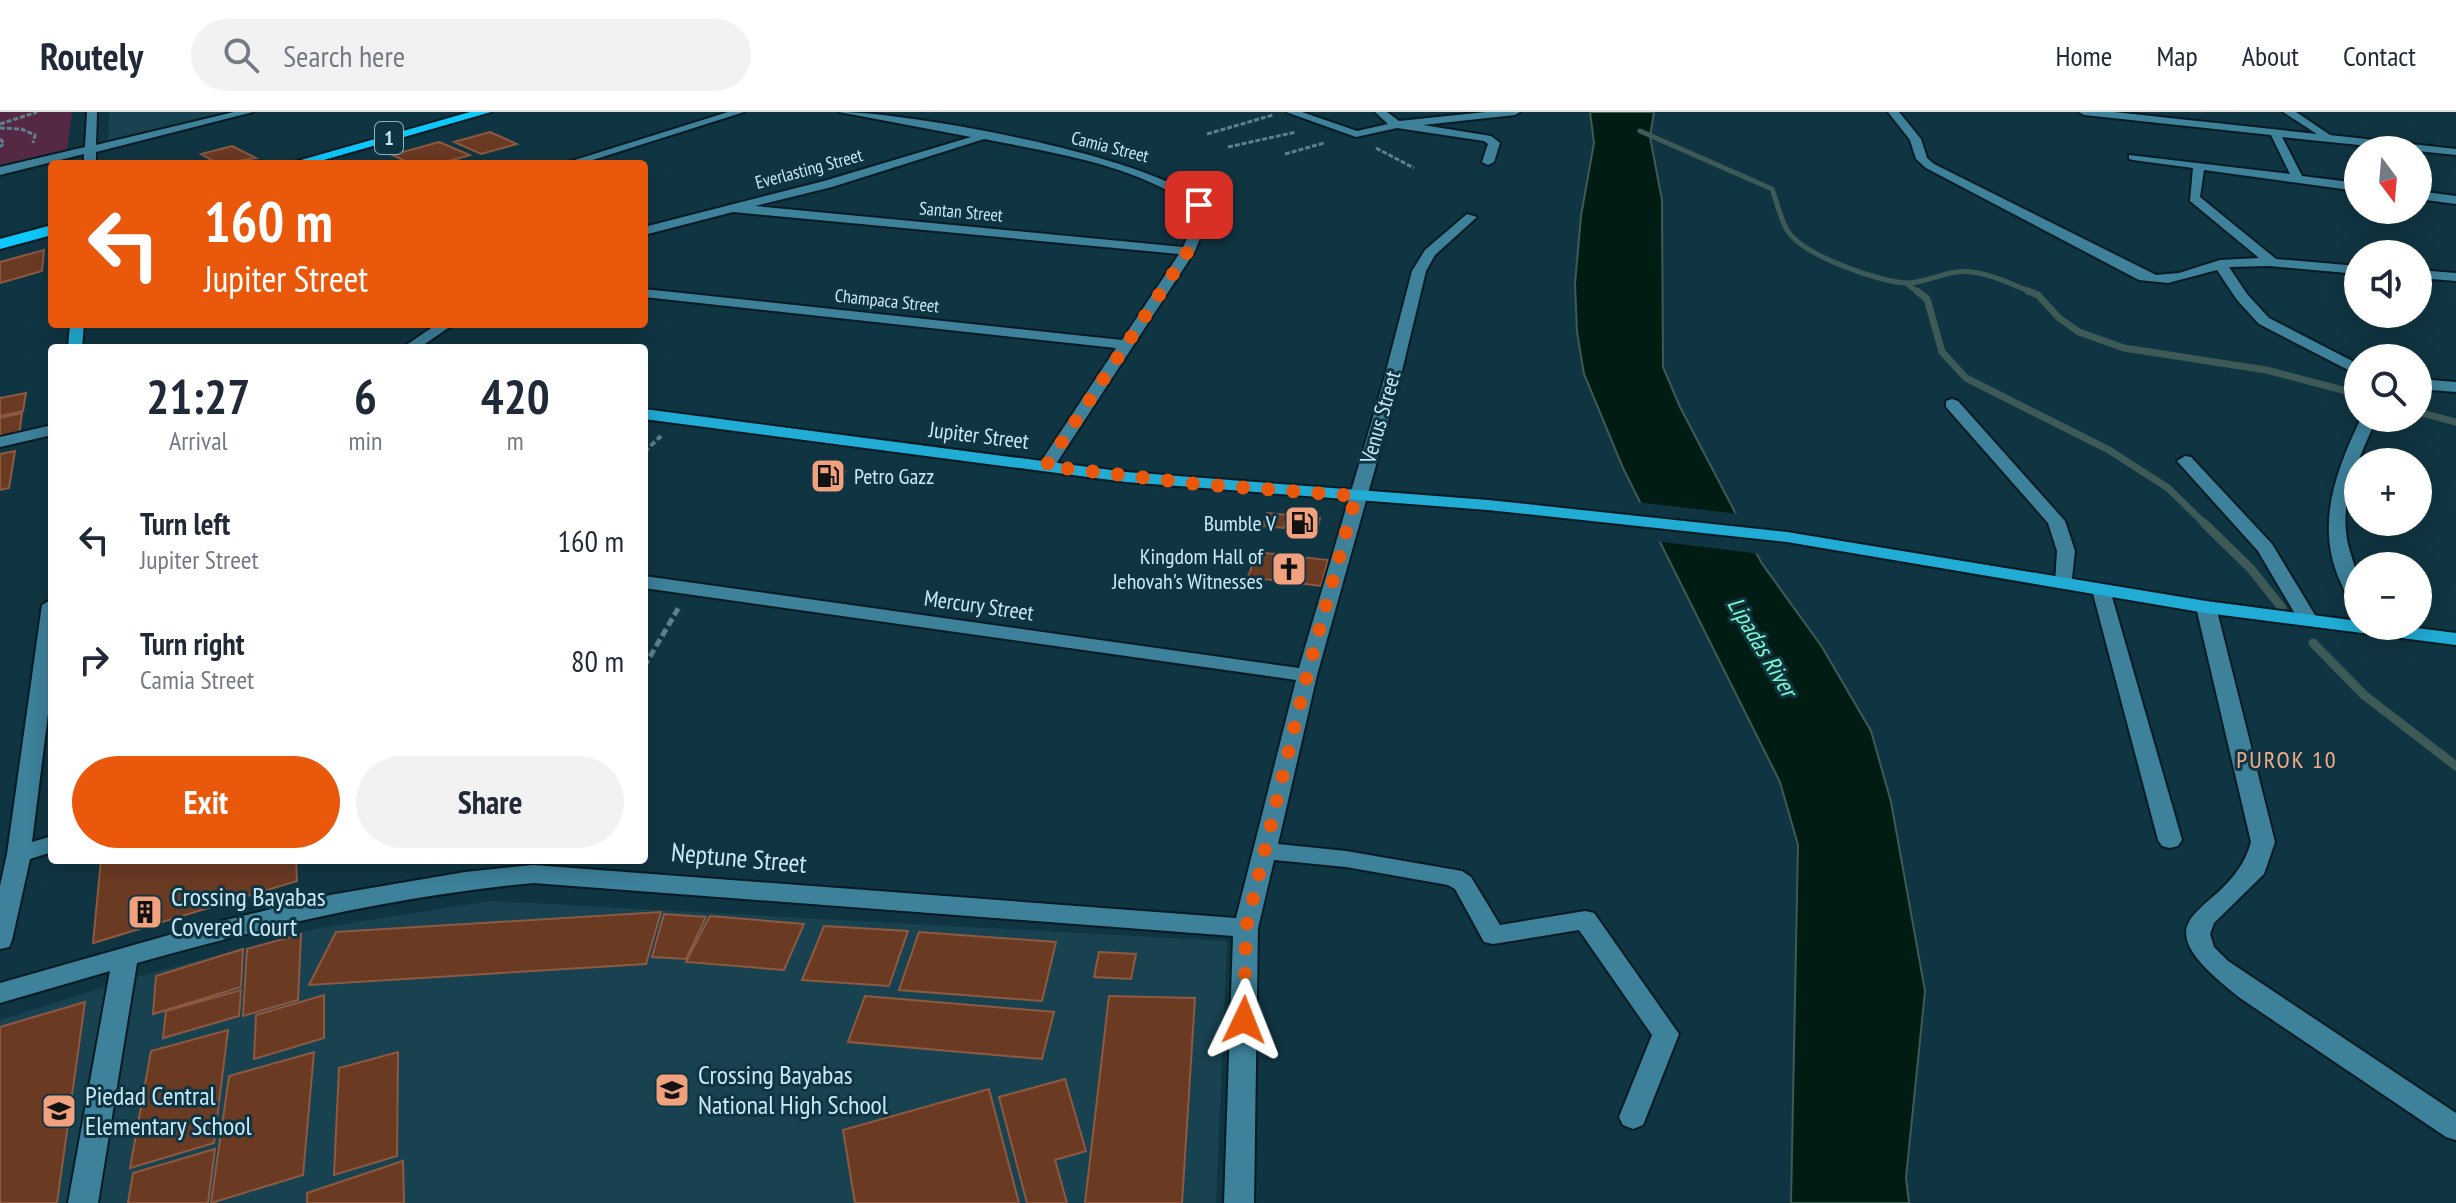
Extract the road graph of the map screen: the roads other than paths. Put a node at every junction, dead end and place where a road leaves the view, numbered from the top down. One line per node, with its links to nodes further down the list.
1 (92, 112): 17 (street)
2 (485, 112): 21 (highway, 1)
3 (739, 112): 22 (street)
4 (844, 112): 15 (street, Camia Street)
5 (1288, 112): 13 (street)
6 (1380, 112): 13 (street)
7 (1515, 112): 13 (street)
8 (1878, 112): 12 (street)
9 (2084, 112): 14 (street)
10 (2288, 112): 16 (street)
11 (239, 113): 17 (street)
12 (1894, 113): 37 (street)
13 (1397, 125): 23 (street)
14 (2275, 133): 16 (street); 26 (street)
15 (983, 137): 30 (street, Everlasting Street); 35 (street, Camia Street)
16 (2332, 139): 18 (street)
17 (90, 150): 20 (street); 25 (street)
18 (2456, 152)
19 (2133, 157): 24 (street)
20 (90, 160)
21 (309, 160)
22 (581, 160)
23 (1488, 162)
24 (2199, 166): 26 (street); 36 (street)
25 (0, 171)
26 (2298, 179): 27 (street)
27 (2344, 185)
28 (2432, 197): 29 (street)
29 (2456, 200)
30 (731, 208): 32 (street, Everlasting Street); 35 (street, Santan Street)
31 (1471, 217): 55 (street, Venus Street)
32 (648, 230)
33 (48, 231): 34 (highway)
34 (0, 244)
35 (1188, 251): 44 (street, Camia Street)
36 (2273, 263): 37 (street); 38 (street)
37 (2220, 264): 45 (street)
38 (2344, 269)
39 (2432, 275): 40 (street)
40 (2456, 277)
41 (648, 293): 44 (street, Champaca Street)
42 (441, 328): 43 (street)
43 (415, 344)
44 (1127, 345): 54 (street, Camia Street)
45 (2344, 363)
46 (2432, 385): 47 (street)
47 (2456, 387)
48 (1952, 404): 58 (street)
49 (648, 415): 54 (main road, Jupiter Street)
50 (48, 431): 52 (street)
51 (2363, 432): 56 (street)
52 (0, 442)
53 (2185, 461): 61 (street)
54 (1046, 466): 55 (main road, Jupiter Street)
55 (1356, 496): 58 (main road, Jupiter Street); 66 (street, Venus Street)
56 (2344, 569)
57 (648, 583): 66 (street, Mercury Street)
58 (2064, 583): 59 (main road, Jupiter Street)
59 (2101, 590): 60 (main road, Jupiter Street); 67 (street)
60 (2206, 607): 61 (main road, Jupiter Street); 76 (street)
61 (2308, 620): 62 (main road, Jupiter Street)
62 (2344, 624)
63 (48, 635): 70 (street)
64 (2432, 636): 65 (main road, Jupiter Street)
65 (2456, 639)
66 (1307, 675): 69 (street, Venus Street)
67 (2170, 840)
68 (48, 845): 70 (street)
69 (1265, 851): 71 (street, Venus Street); 75 (street)
70 (19, 854): 72 (street)
71 (1246, 928): 73 (street, Neptune Street); 78 (street, Venus Street)
72 (0, 940)
73 (125, 957): 74 (street, Neptune Street); 77 (street)
74 (0, 993)
75 (1633, 1117)
76 (2456, 1128)
77 (83, 1203)
78 (1239, 1203)

